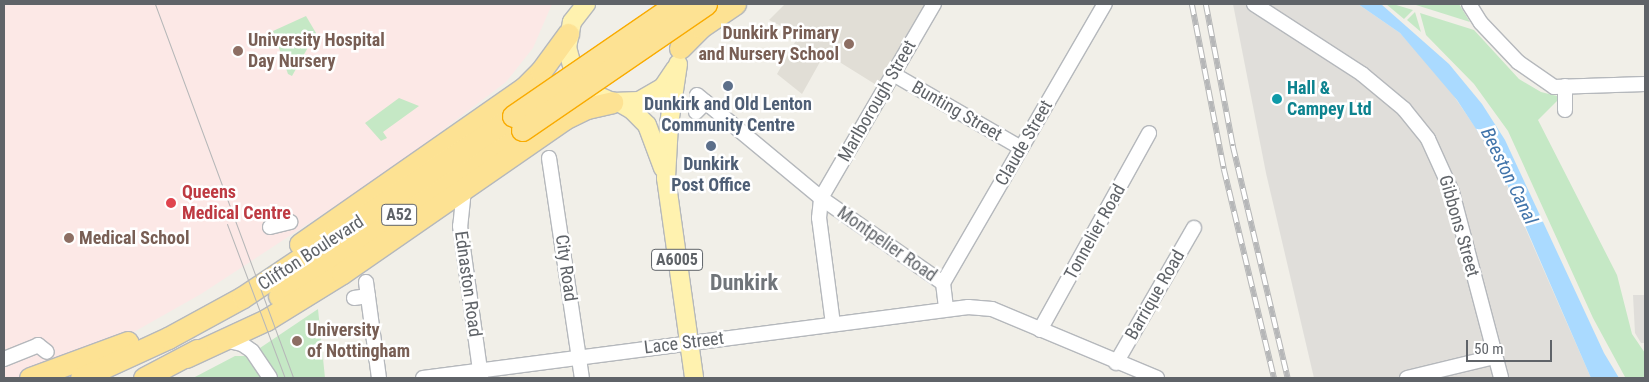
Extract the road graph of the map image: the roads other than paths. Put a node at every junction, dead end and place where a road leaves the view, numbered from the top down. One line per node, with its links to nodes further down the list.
1 (573, 4): 11 (main road)
2 (586, 4): 11 (main road)
3 (658, 4): 12 (main road, A6005)
4 (676, 4): 19 (highway, Clifton Boulevard / A52, bridge)
5 (706, 4): 19 (highway, Clifton Boulevard / A52, bridge)
6 (735, 4): 12 (highway)
7 (934, 4): 13 (street, Marlborough Street)
8 (1105, 4): 21 (street, Claude Street)
9 (1254, 4): 41 (street, Gibbons Street)
10 (1470, 4): 15 (street)
11 (570, 28): 16 (main road, A6005); 29 (highway)
12 (679, 56): 16 (main road); 23 (main road, A6005)
13 (893, 74): 21 (street, Bunting Street); 25 (street, Marlborough Street)
14 (1645, 84): 15 (street)
15 (1564, 86): 18 (street)
16 (616, 103): 23 (main road, A6005); 24 (highway)
17 (699, 103): 25 (street, Montpelier Road)
18 (1564, 110)
19 (518, 123): 32 (highway, Clifton Boulevard / A52); 39 (highway, Clifton Boulevard / A52)
20 (1149, 133): 35 (street, Tonnelier Road)
21 (1021, 148): 31 (street, Claude Street)
22 (549, 158): 40 (street, City Road)
23 (666, 178): 37 (main road, A6005)
24 (464, 190): 36 (highway); 44 (street, Ednaston Road)
25 (821, 198): 31 (street, Montpelier Road); 34 (street)
26 (290, 222): 27 (street)
27 (270, 227)
28 (1194, 228): 43 (street, Barrique Road)
29 (282, 258): 32 (highway); 45 (highway)
30 (366, 282): 49 (street)
31 (943, 283): 33 (street, Montpelier Road)
32 (220, 309): 46 (highway, Clifton Boulevard / A52)
33 (946, 309): 34 (street, Lace Street); 35 (street)
34 (833, 324): 37 (street, Lace Street)
35 (1040, 330): 43 (street)
36 (224, 340): 39 (highway); 48 (street)
37 (689, 342): 40 (street, Lace Street); 52 (main road, A6005)
38 (47, 352): 42 (street)
39 (186, 357): 47 (highway, Clifton Boulevard / A52)
40 (579, 357): 44 (street, Lace Street); 51 (street, City Road)
41 (1494, 357): 54 (street); 55 (street, Gibbons Street)
42 (4, 359)
43 (1116, 363): 53 (street)
44 (480, 374): 50 (street, Lace Street)
45 (30, 378)
46 (81, 378)
47 (144, 378)
48 (270, 378)
49 (379, 378)
50 (423, 378)
51 (582, 378)
52 (694, 378)
53 (1157, 378)
54 (1408, 378)
55 (1501, 378)

